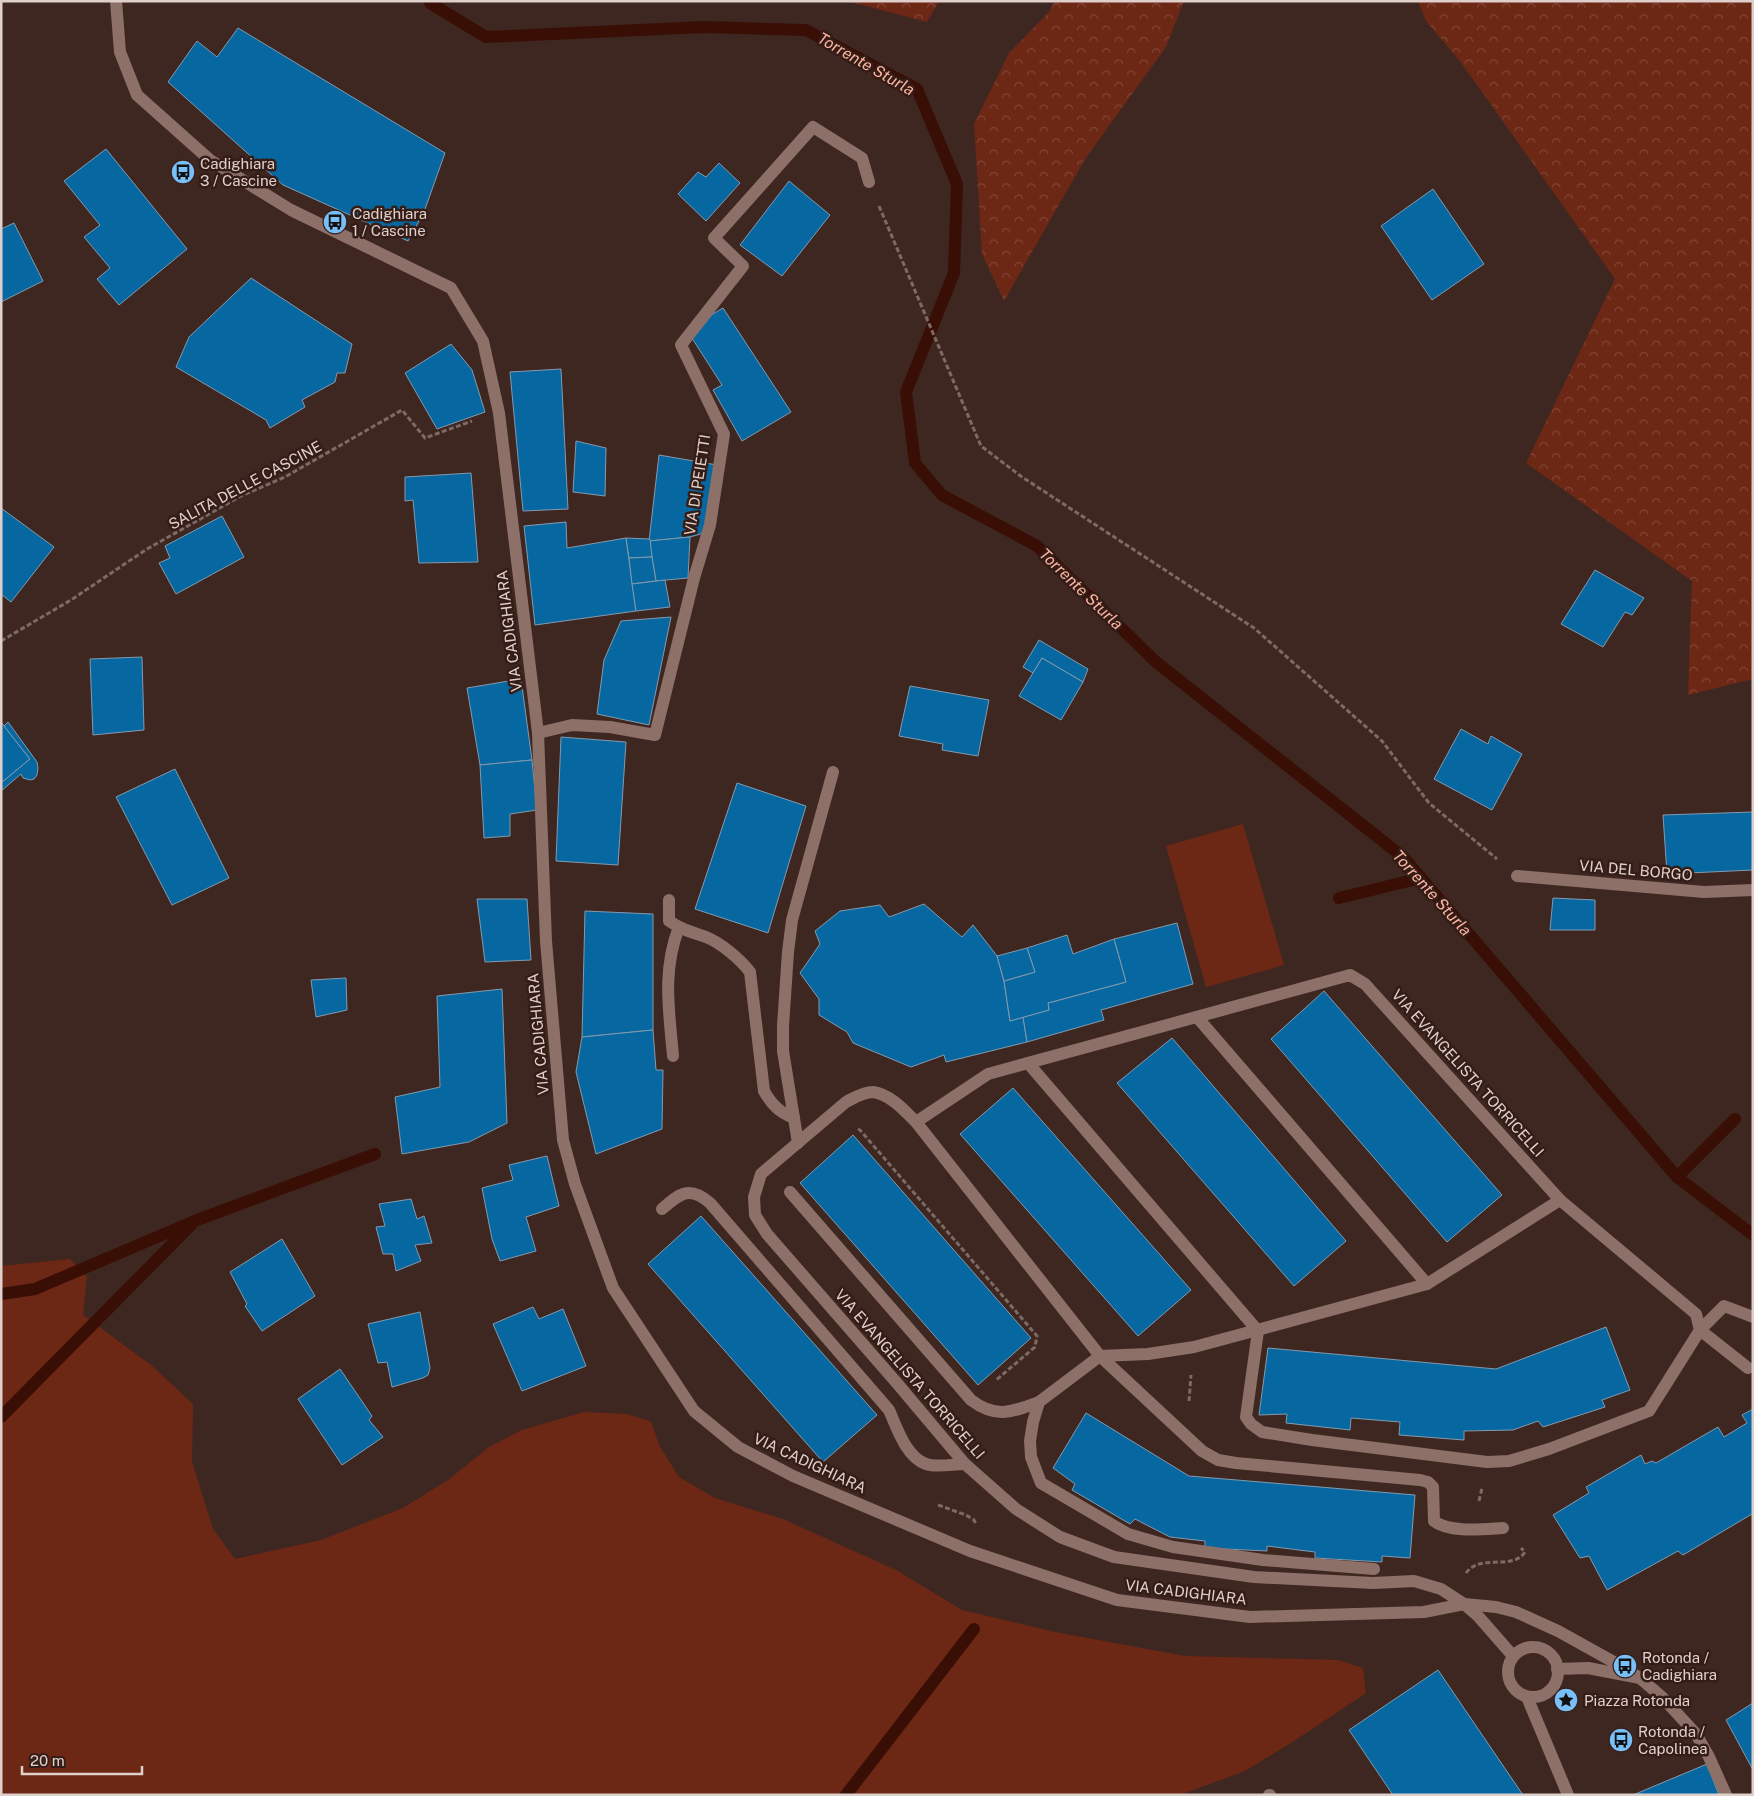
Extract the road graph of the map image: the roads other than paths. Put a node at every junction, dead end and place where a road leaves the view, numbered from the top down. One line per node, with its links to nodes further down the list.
1 (116, 1): 3 (street, VIA CADIGHIARA)
2 (869, 182): 3 (street, VIA DI PEIETTI)
3 (538, 733): 28 (street, VIA CADIGHIARA)
4 (833, 772): 12 (street)
5 (1517, 876): 6 (street, VIA DEL BORGO)
6 (1753, 890)
7 (668, 900): 8 (street)
8 (679, 927): 10 (street); 12 (street)
9 (1197, 1017): 11 (street, VIA EVANGELISTA TORRICELLI); 16 (street, VIA EVANGELISTA TORRICELLI); 18 (street)
10 (673, 1056)
11 (1028, 1063): 13 (street, VIA EVANGELISTA TORRICELLI); 21 (street)
12 (794, 1118): 14 (street)
13 (916, 1122): 14 (street, VIA EVANGELISTA TORRICELLI); 22 (street, VIA EVANGELISTA TORRICELLI)
14 (798, 1143): 25 (street, VIA EVANGELISTA TORRICELLI)
15 (790, 1192): 24 (street)
16 (1560, 1200): 18 (street); 20 (street, VIA EVANGELISTA TORRICELLI)
17 (662, 1209): 25 (street)
18 (1427, 1284): 21 (street)
19 (1753, 1316): 20 (street)
20 (1700, 1330): 21 (street); 23 (street)
21 (1258, 1331): 22 (street)
22 (1100, 1356): 24 (street); 26 (street, VIA EVANGELISTA TORRICELLI)
23 (1748, 1368)
24 (1039, 1402): 27 (street)
25 (965, 1464): 28 (street, VIA EVANGELISTA TORRICELLI)
26 (1504, 1528)
27 (1374, 1569)
28 (1464, 1604): 29 (street); 31 (street)
29 (1513, 1656): 30 (street); 32 (street)
30 (1557, 1669): 31 (street); 32 (street)
31 (1640, 1678): 34 (street)
32 (1527, 1697): 33 (street)
33 (1568, 1795)
34 (1726, 1795)

